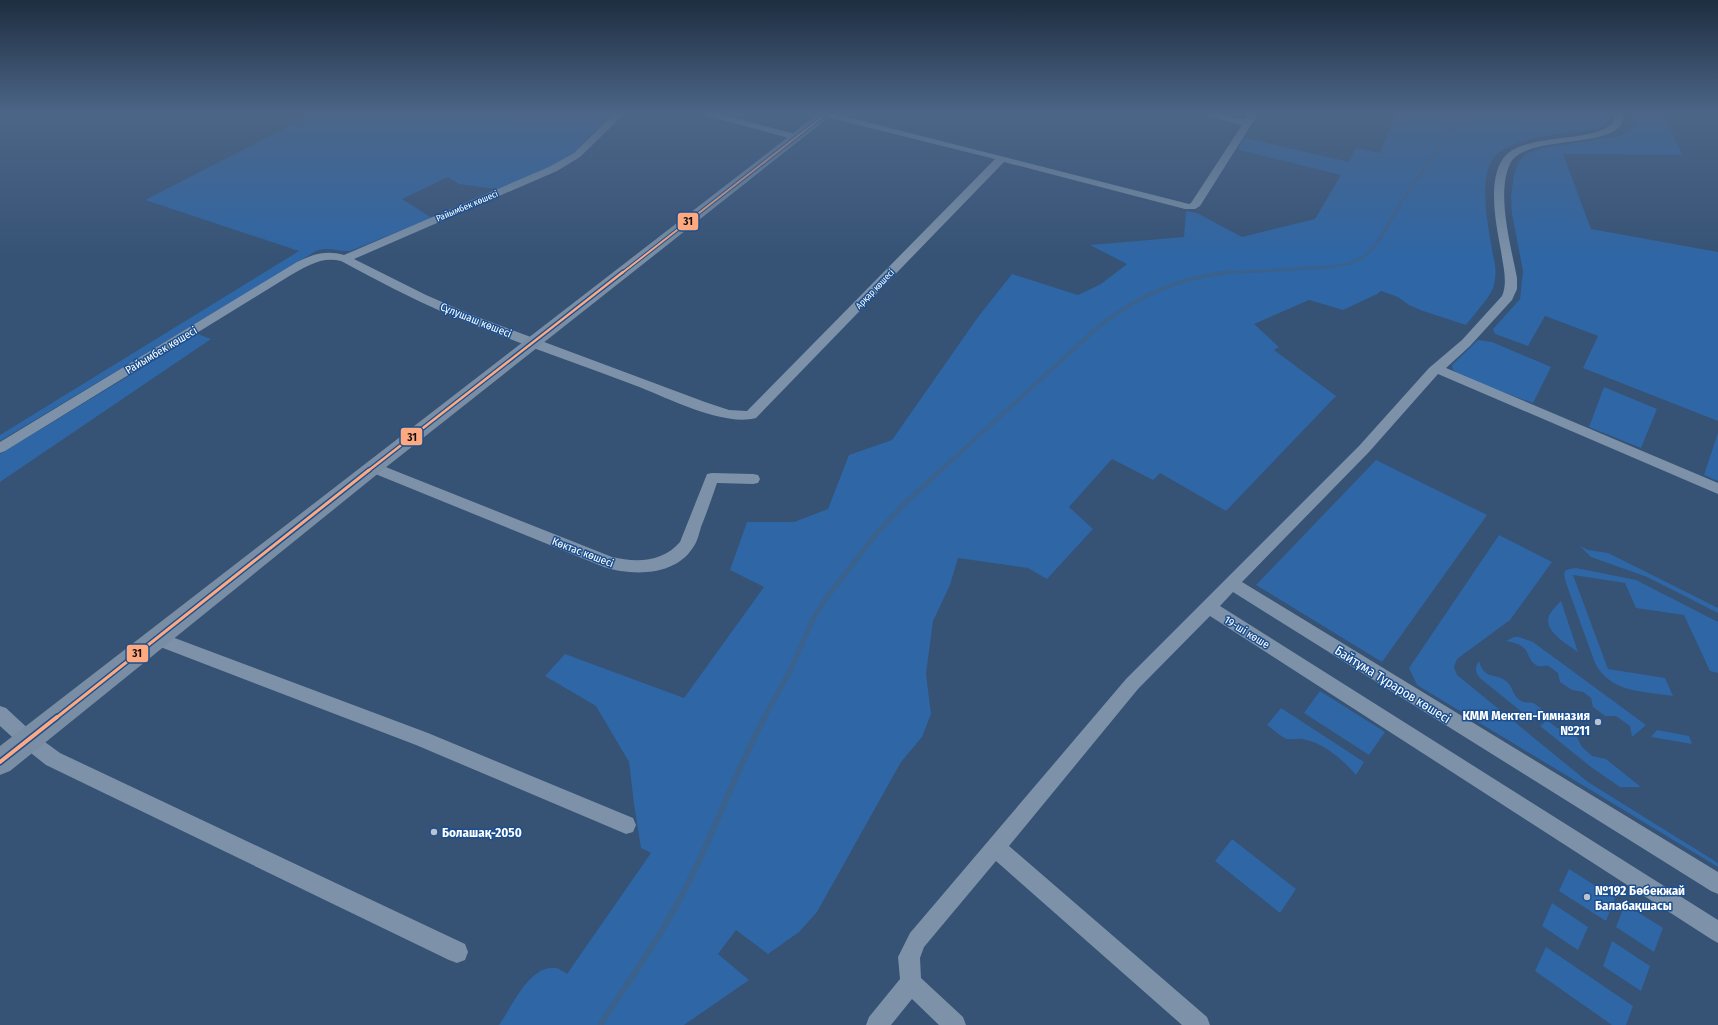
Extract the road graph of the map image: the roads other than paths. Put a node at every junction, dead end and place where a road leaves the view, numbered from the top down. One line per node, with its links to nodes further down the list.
1 (564, 162): 8 (street, Райымбек көшесі)
2 (764, 162): 9 (street)
3 (998, 162): 11 (street, Арқар көшесі)
4 (1017, 162): 5 (street)
5 (1223, 162)
6 (1506, 162): 10 (street)
7 (323, 256): 8 (street, Сұлушаш көшесі); 12 (street, Райымбек көшесі)
8 (345, 259): 9 (street, Сұлушаш көшесі)
9 (533, 343): 11 (street, Сұлушаш көшесі); 13 (street)
10 (1437, 369): 15 (street); 16 (street)
11 (747, 416)
12 (0, 448)
13 (373, 467): 14 (street, Көктас көшесі); 18 (street)
14 (753, 479)
15 (1718, 489)
16 (1232, 584): 17 (street); 24 (street, Байтұма Тұраров көшесі)
17 (1208, 607): 23 (street); 25 (street, 19-ші көше)
18 (156, 638): 20 (street); 22 (street)
19 (0, 714): 20 (street)
20 (28, 740): 21 (street); 26 (street)
21 (0, 762)
22 (626, 825)
23 (995, 847): 27 (street); 30 (street)
24 (1718, 884)
25 (1718, 932)
26 (456, 952)
27 (911, 983): 28 (street); 29 (street)
28 (877, 1025)
29 (955, 1025)
30 (1199, 1025)

